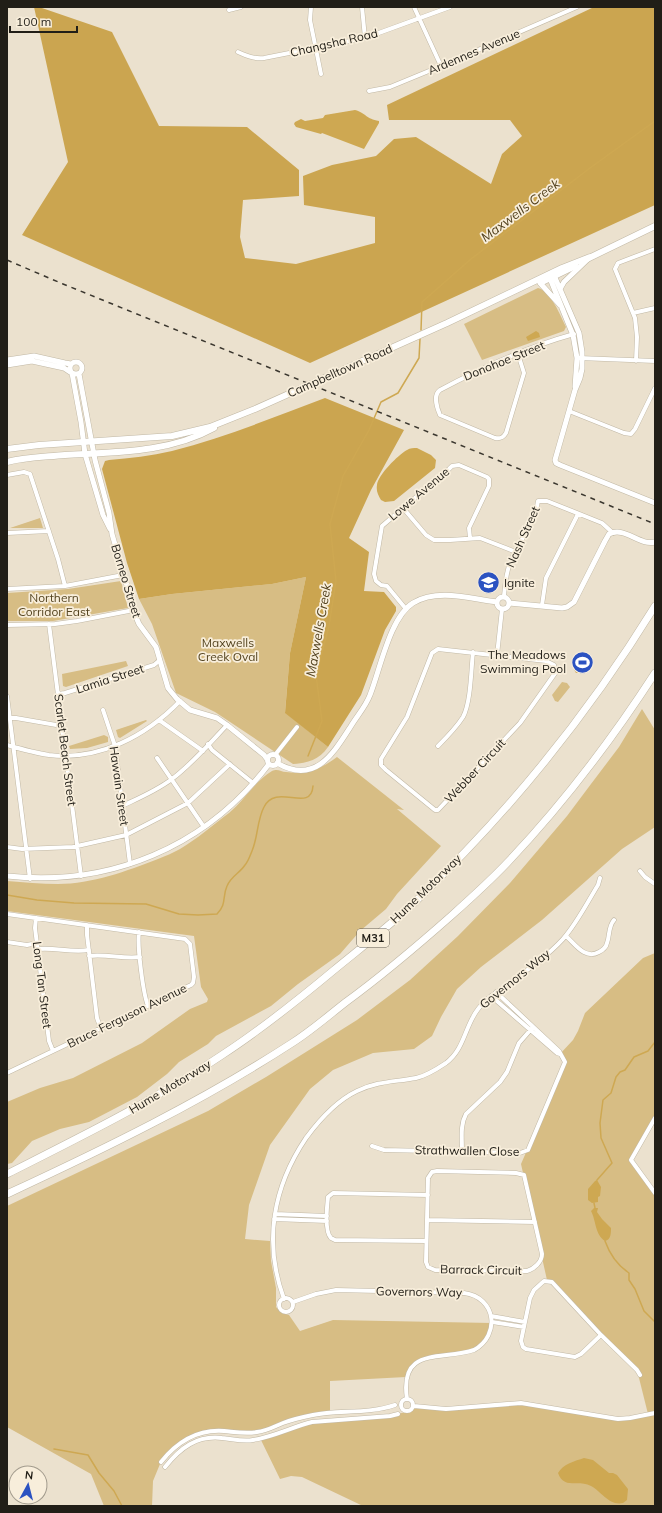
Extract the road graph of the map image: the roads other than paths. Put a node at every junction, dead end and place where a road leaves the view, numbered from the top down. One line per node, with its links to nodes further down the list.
1 (241, 7): 7 (street)
2 (311, 7): 10 (street)
3 (362, 7): 9 (street)
4 (414, 7): 8 (street)
5 (450, 7): 8 (street, Changsha Road)
6 (577, 7): 12 (street, Ardennes Avenue)
7 (229, 10)
8 (418, 18): 9 (street, Changsha Road); 12 (street)
9 (365, 38): 10 (street, Changsha Road)
10 (316, 47): 11 (street, Changsha Road); 13 (street)
11 (238, 52)
12 (441, 66): 14 (street, Ardennes Avenue)
13 (321, 74)
14 (369, 91)
15 (655, 226): 17 (main road, Campbelltown Road)
16 (655, 249): 23 (street)
17 (590, 257): 18 (main road, Campbelltown Road); 20 (street)
18 (552, 275): 19 (main road, Campbelltown Road); 20 (street); 21 (street); 24 (main road, Campbelltown Road)
19 (540, 283): 21 (street); 24 (main road, Campbelltown Road)
20 (560, 288): 25 (street)
21 (562, 307): 25 (street)
22 (655, 308): 23 (street)
23 (633, 313): 29 (street)
24 (447, 323): 37 (main road, Campbelltown Road)
25 (576, 334): 26 (street, Donohoe Street); 27 (street)
26 (518, 354): 26 (street, Donohoe Street)
27 (579, 358): 29 (street); 36 (street)
28 (7, 360): 31 (street)
29 (636, 361): 30 (street)
30 (655, 361)
31 (71, 364): 33 (street); 34 (street)
32 (7, 365): 33 (street)
33 (71, 372): 34 (street); 39 (street, Borneo Street)
34 (79, 374): 38 (street, Borneo Street)
35 (655, 388): 36 (street)
36 (569, 411): 45 (street)
37 (234, 418): 38 (main road, Campbelltown Road); 42 (main road, Campbelltown Road)
38 (92, 441): 39 (main road, Campbelltown Road); 42 (street, Borneo Street)
39 (83, 442): 40 (main road, Campbelltown Road); 41 (street, Borneo Street)
40 (7, 449)
41 (85, 454): 42 (main road, Campbelltown Road); 43 (main road, Campbelltown Road); 51 (street, Borneo Street)
42 (94, 454): 51 (street, Borneo Street)
43 (7, 462)
44 (7, 475): 48 (street)
45 (655, 504)
46 (403, 508): 52 (street); 52 (street, Lowe Avenue); 63 (street, Lowe Avenue)
47 (578, 514): 50 (street); 54 (street, Nash Street); 61 (street)
48 (49, 531): 49 (street); 56 (street)
49 (7, 533)
50 (612, 533): 53 (street); 61 (street)
51 (112, 534): 55 (street, Borneo Street)
52 (470, 538): 54 (street)
53 (655, 542)
54 (516, 552): 58 (street, Nash Street)
55 (124, 575): 56 (street); 65 (street, Borneo Street)
56 (65, 586): 57 (street)
57 (7, 589)
58 (504, 596): 59 (street); 60 (street)
59 (497, 602): 63 (street); 64 (street)
60 (509, 602): 61 (street); 64 (street)
61 (542, 605)
62 (655, 606): 131 (highway, Hume Motorway / M31)
63 (406, 609): 91 (street)
64 (502, 609): 69 (street)
65 (134, 610): 66 (street); 70 (street, Borneo Street)
66 (49, 624): 67 (street); 72 (street, Scarlet Beach Street)
67 (7, 625)
68 (473, 652): 69 (street, Webber Circuit); 69 (street, Webber Circuit); 84 (street)
69 (497, 655)
70 (160, 660): 72 (street, Lamia Street); 74 (street, Borneo Street)
71 (655, 673): 133 (highway, Hume Motorway / M31)
72 (58, 694): 79 (street, Scarlet Beach Street)
73 (7, 696): 76 (street)
74 (180, 701): 77 (street); 78 (street, Borneo Street)
75 (103, 710): 83 (street, Hawain Street)
76 (9, 715): 79 (street); 85 (street)
77 (159, 720): 83 (street); 86 (street)
78 (227, 725): 81 (street); 90 (street, Borneo Street)
79 (62, 726): 88 (street, Scarlet Beach Street)
80 (297, 727): 87 (street)
81 (208, 744): 86 (street); 92 (street)
82 (7, 745): 85 (street)
83 (115, 746): 88 (street); 96 (street, Hawain Street)
84 (438, 746)
85 (13, 747): 88 (street); 101 (street)
86 (203, 751): 93 (street)
87 (275, 755): 90 (street); 91 (street)
88 (66, 756): 100 (street, Scarlet Beach Street)
89 (157, 758): 93 (street)
90 (268, 762): 91 (street); 94 (street)
91 (277, 763)
92 (230, 764): 94 (street); 95 (street)
93 (172, 779): 95 (street); 96 (street)
94 (253, 783): 97 (street)
95 (188, 803): 97 (street); 98 (street)
96 (122, 806): 98 (street, Hawain Street)
97 (204, 827): 102 (street)
98 (126, 835): 100 (street); 102 (street, Hawain Street)
99 (7, 847): 101 (street)
100 (77, 847): 101 (street); 105 (street, Scarlet Beach Street)
101 (27, 849): 107 (street)
102 (130, 864): 105 (street)
103 (640, 871): 108 (street)
104 (7, 876): 107 (street)
105 (81, 876): 107 (street)
106 (600, 878): 114 (street, Governors Way)
107 (30, 879)
108 (655, 884)
109 (7, 914): 110 (street, Bruce Ferguson Avenue)
110 (36, 918): 112 (street, Bruce Ferguson Avenue); 116 (street, Long Tan Street)
111 (614, 920): 114 (street)
112 (87, 925): 113 (street, Bruce Ferguson Avenue); 118 (street)
113 (139, 932): 120 (street); 123 (street, Bruce Ferguson Avenue)
114 (566, 936): 121 (street, Governors Way)
115 (7, 942): 116 (street)
116 (37, 943): 117 (street, Long Tan Street)
117 (38, 949): 118 (street); 126 (street, Long Tan Street)
118 (89, 950): 119 (street)
119 (89, 956): 120 (street); 124 (street)
120 (140, 958): 123 (street)
121 (496, 992): 122 (street, Governors Way); 125 (street)
122 (491, 996): 125 (street); 135 (street, Governors Way)
123 (148, 1006): 124 (street, Bruce Ferguson Avenue)
124 (101, 1028): 126 (street, Bruce Ferguson Avenue)
125 (532, 1029): 130 (street); 130 (street, Strathwallen Close)
126 (53, 1051): 127 (street, Bruce Ferguson Avenue)
127 (7, 1073)
128 (655, 1118): 132 (street)
129 (372, 1146): 130 (street, Strathwallen Close)
130 (462, 1150)
131 (7, 1174)
132 (655, 1192)
133 (7, 1194)
134 (428, 1194): 137 (street); 138 (street, Barrack Circuit); 139 (street, Barrack Circuit)
135 (275, 1214): 136 (street, Governors Way); 137 (street)
136 (274, 1219): 137 (street); 141 (street, Governors Way)
137 (327, 1219): 140 (street)
138 (427, 1220): 139 (street); 140 (street, Barrack Circuit)
139 (535, 1222): 140 (street, Barrack Circuit)
140 (426, 1242)
141 (284, 1299): 142 (street); 142 (street)
142 (292, 1302): 143 (street, Governors Way)
143 (491, 1316): 144 (street, Governors Way); 145 (street)
144 (492, 1322): 145 (street); 148 (street)
145 (524, 1324): 146 (street); 146 (street)
146 (601, 1335): 147 (street)
147 (640, 1375)
148 (407, 1399): 150 (street); 150 (street)
149 (395, 1405): 153 (street)
150 (414, 1406): 151 (street)
151 (655, 1413)
152 (398, 1414): 154 (street)
153 (161, 1462)
154 (165, 1467)

